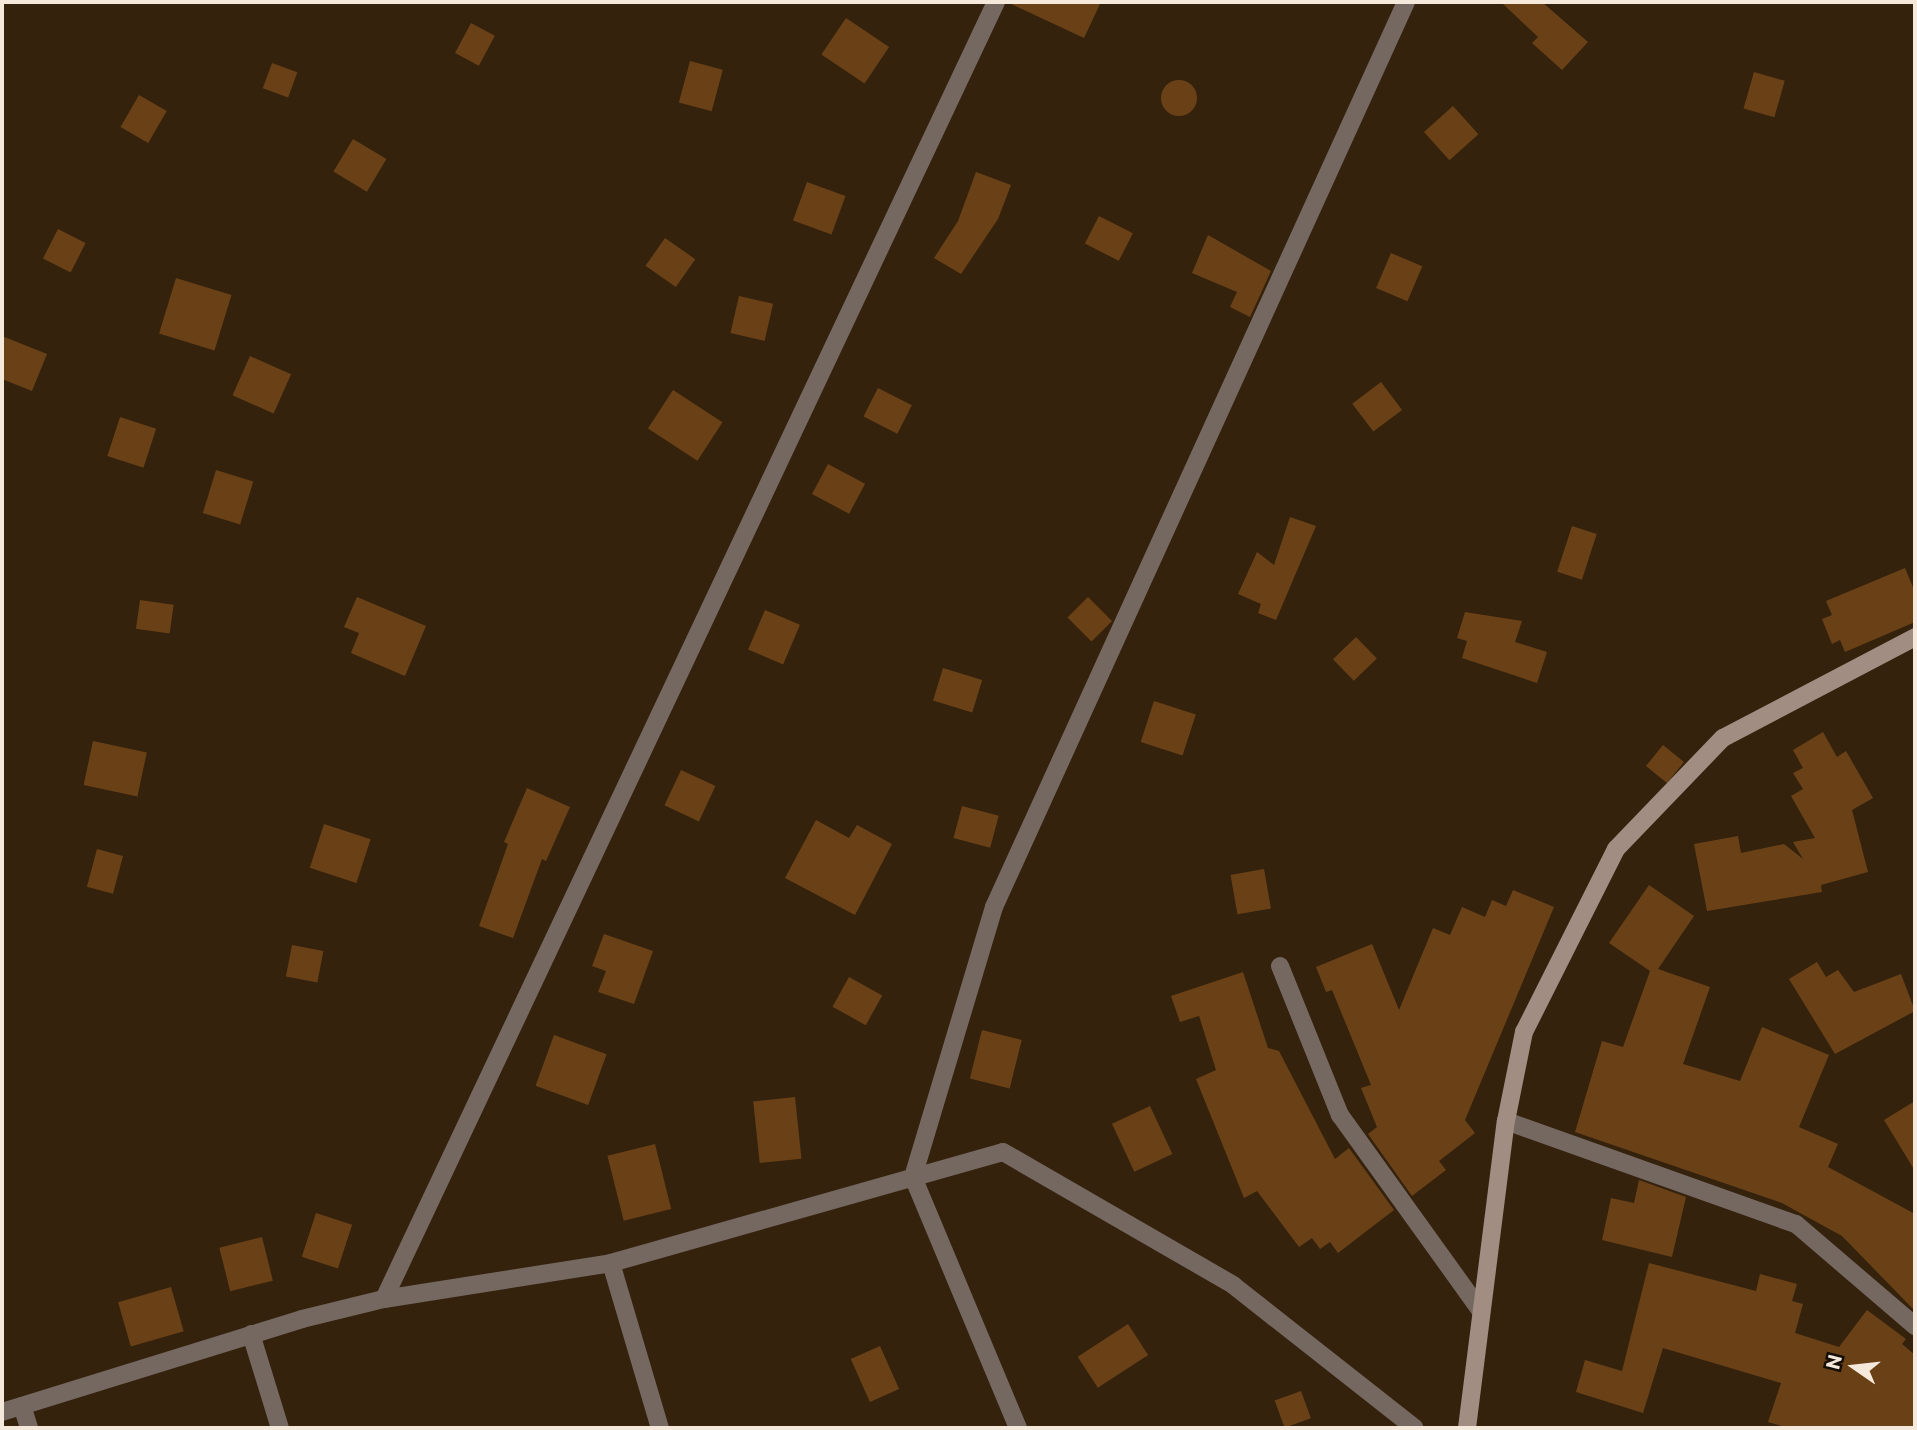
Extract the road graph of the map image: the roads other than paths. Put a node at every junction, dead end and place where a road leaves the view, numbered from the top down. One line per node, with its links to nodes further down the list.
1 (996, 2): 8 (street)
2 (1406, 2): 6 (street)
3 (1915, 637): 5 (street)
4 (1280, 966): 9 (street)
5 (1506, 1121): 9 (street); 10 (street)
6 (913, 1177): 7 (street); 17 (street); 18 (street)
7 (611, 1263): 8 (street); 16 (street)
8 (384, 1299): 11 (street)
9 (1480, 1310): 19 (street)
10 (1915, 1326)
11 (251, 1334): 12 (street); 15 (street)
12 (22, 1406): 13 (street); 14 (street)
13 (2, 1412)
14 (29, 1428)
15 (280, 1428)
16 (660, 1428)
17 (1018, 1428)
18 (1415, 1428)
19 (1467, 1428)

